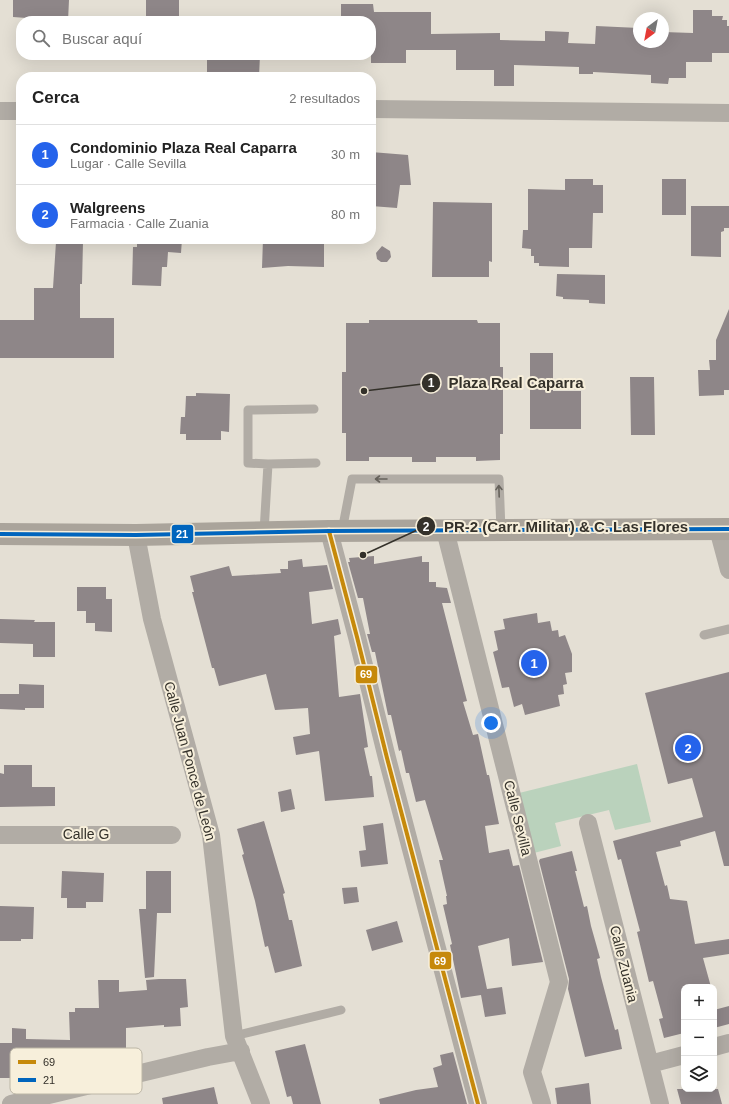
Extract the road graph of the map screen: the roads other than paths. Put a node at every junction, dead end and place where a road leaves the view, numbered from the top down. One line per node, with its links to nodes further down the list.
1 (376, 109): 4 (street)
2 (0, 111): 3 (street)
3 (16, 111)
4 (729, 113)
5 (314, 408): 7 (lane)
6 (316, 463): 7 (lane)
7 (268, 464): 12 (lane)
8 (724, 529): 10 (main road); 15 (street)
9 (445, 530): 10 (main road); 11 (main road); 32 (street, Calle Sevilla)
10 (501, 530): 11 (lane, one-way to 11)
11 (335, 531): 12 (main road); 31 (street)
12 (264, 532): 14 (main road)
13 (0, 534): 14 (main road)
14 (136, 535): 22 (street, Calle Juan Ponce de León)
15 (729, 570)
16 (729, 629): 17 (lane)
17 (704, 635)
18 (588, 823): 26 (street, Calle Zuania)
19 (0, 835): 20 (street, Calle G)
20 (172, 835)
21 (341, 1010): 22 (lane)
22 (237, 1043): 27 (street); 30 (street, Calle Juan Ponce de León)
23 (729, 1043): 24 (street)
24 (717, 1046)
25 (681, 1056): 26 (street)
26 (650, 1064): 33 (street, Calle Zuania)
27 (142, 1073)
28 (52, 1094): 29 (street)
29 (10, 1104)
30 (261, 1104)
31 (478, 1104)
32 (542, 1104)
33 (660, 1104)

